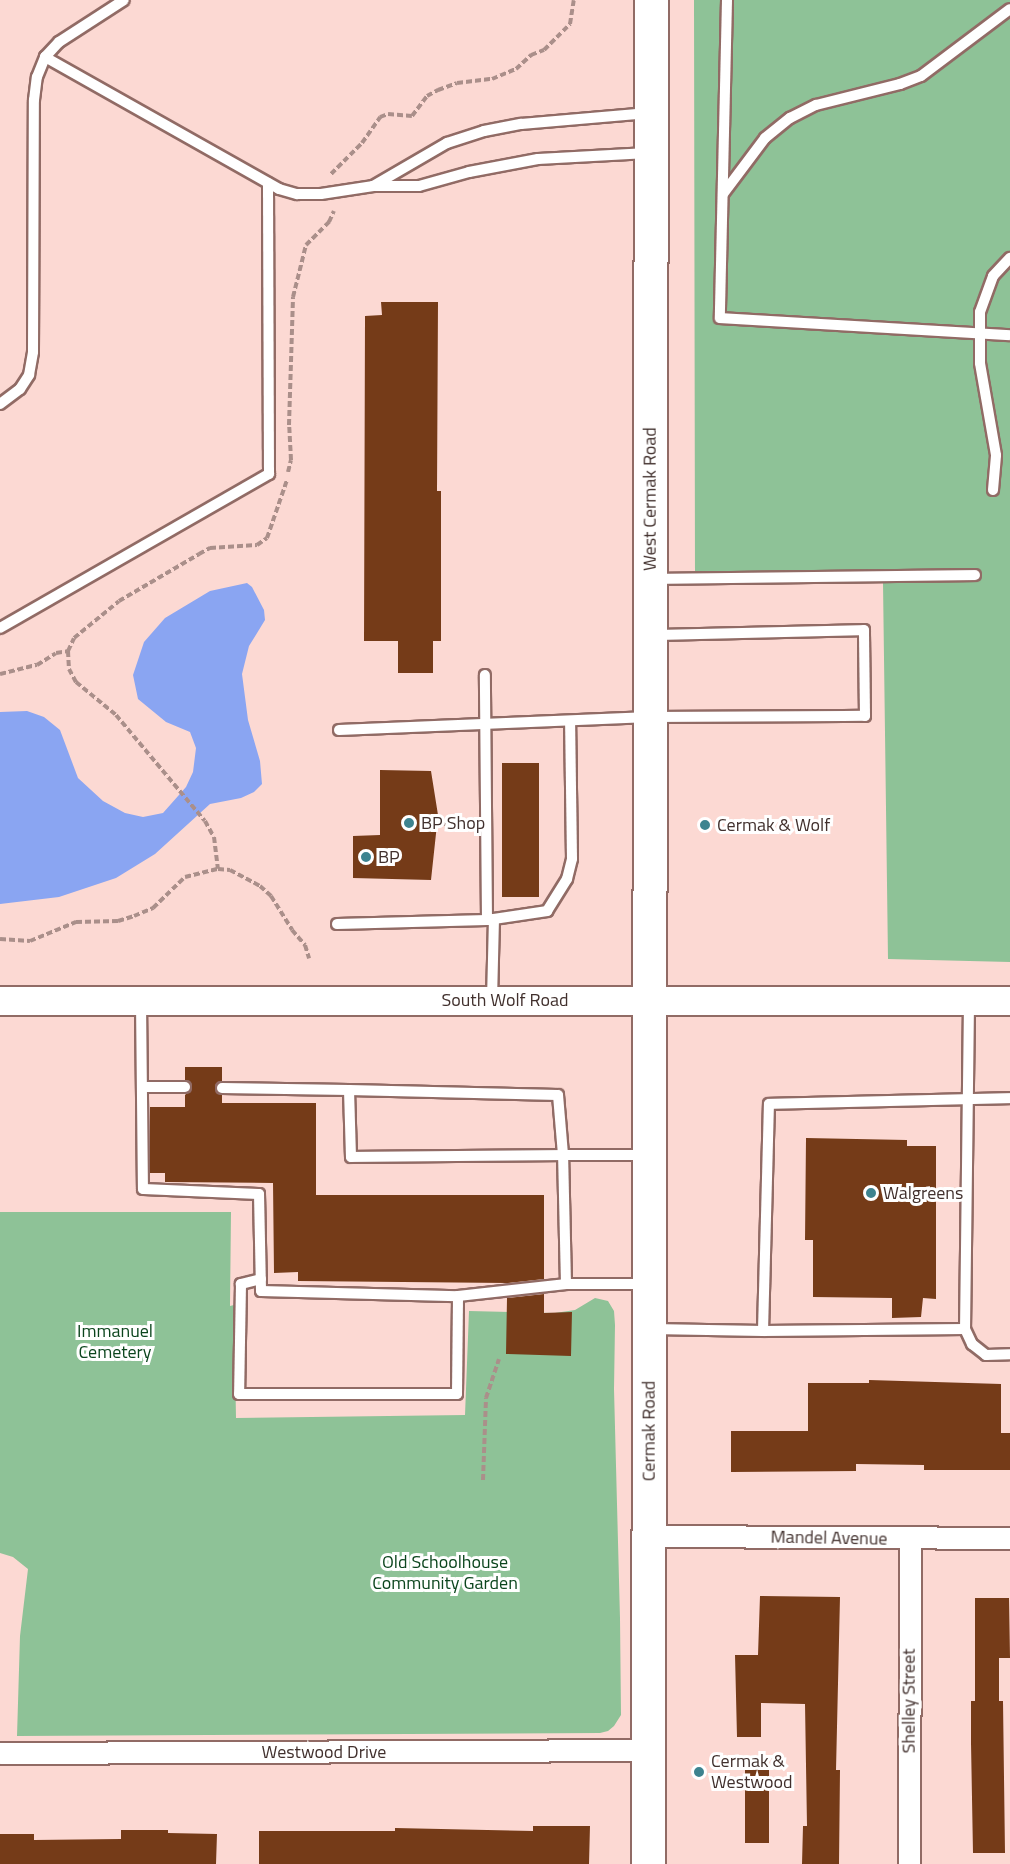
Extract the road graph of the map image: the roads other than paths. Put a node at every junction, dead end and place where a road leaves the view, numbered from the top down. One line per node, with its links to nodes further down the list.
1 (124, 0): 5 (lane)
2 (651, 0): 6 (main road, West Cermak Road)
3 (727, 0): 10 (lane)
4 (1010, 9): 10 (lane)
5 (45, 57): 8 (lane); 14 (lane)
6 (651, 113): 7 (main road, West Cermak Road); 9 (lane)
7 (651, 153): 9 (lane); 17 (main road, West Cermak Road)
8 (268, 183): 9 (lane); 18 (lane)
9 (373, 186)
10 (723, 194): 12 (lane)
11 (1010, 258): 12 (lane)
12 (979, 333): 13 (lane); 15 (lane)
13 (1010, 334)
14 (0, 404)
15 (993, 490)
16 (975, 575): 17 (lane)
17 (650, 579): 19 (main road, West Cermak Road)
18 (0, 628)
19 (650, 635): 21 (main road, West Cermak Road); 21 (lane)
20 (485, 675): 23 (lane)
21 (650, 717): 22 (lane); 27 (main road, West Cermak Road)
22 (570, 721): 23 (lane); 25 (lane)
23 (486, 724): 24 (lane); 25 (lane)
24 (339, 730)
25 (490, 920): 26 (lane); 28 (lane)
26 (337, 924)
27 (649, 999): 28 (main road, South Wolf Road); 31 (main road, South Wolf Road); 40 (main road, Cermak Road)
28 (492, 1000): 30 (main road, South Wolf Road)
29 (0, 1001): 30 (main road, South Wolf Road)
30 (141, 1001): 33 (lane)
31 (969, 1001): 32 (main road, South Wolf Road); 37 (lane)
32 (1010, 1001)
33 (142, 1087): 34 (lane); 41 (lane)
34 (185, 1087)
35 (222, 1088): 36 (lane)
36 (349, 1090): 39 (lane); 39 (lane)
37 (968, 1098): 38 (lane); 46 (lane); 47 (lane)
38 (1010, 1098)
39 (563, 1155): 40 (lane); 42 (lane)
40 (649, 1155): 43 (main road, Cermak Road)
41 (261, 1279): 44 (lane); 44 (lane)
42 (566, 1284): 43 (lane); 44 (lane)
43 (649, 1284): 45 (main road, Cermak Road)
44 (458, 1296)
45 (649, 1329): 47 (lane); 49 (main road, Cermak Road)
46 (965, 1329): 47 (lane); 48 (lane)
47 (762, 1331)
48 (1010, 1354)
49 (649, 1536): 50 (street, Mandel Avenue); 52 (main road, Cermak Road)
50 (910, 1538): 51 (street, Mandel Avenue); 55 (street, Shelley Street)
51 (1010, 1538)
52 (649, 1750): 53 (street, Westwood Drive); 54 (main road, Cermak Road)
53 (0, 1753)
54 (648, 1864)
55 (909, 1864)

